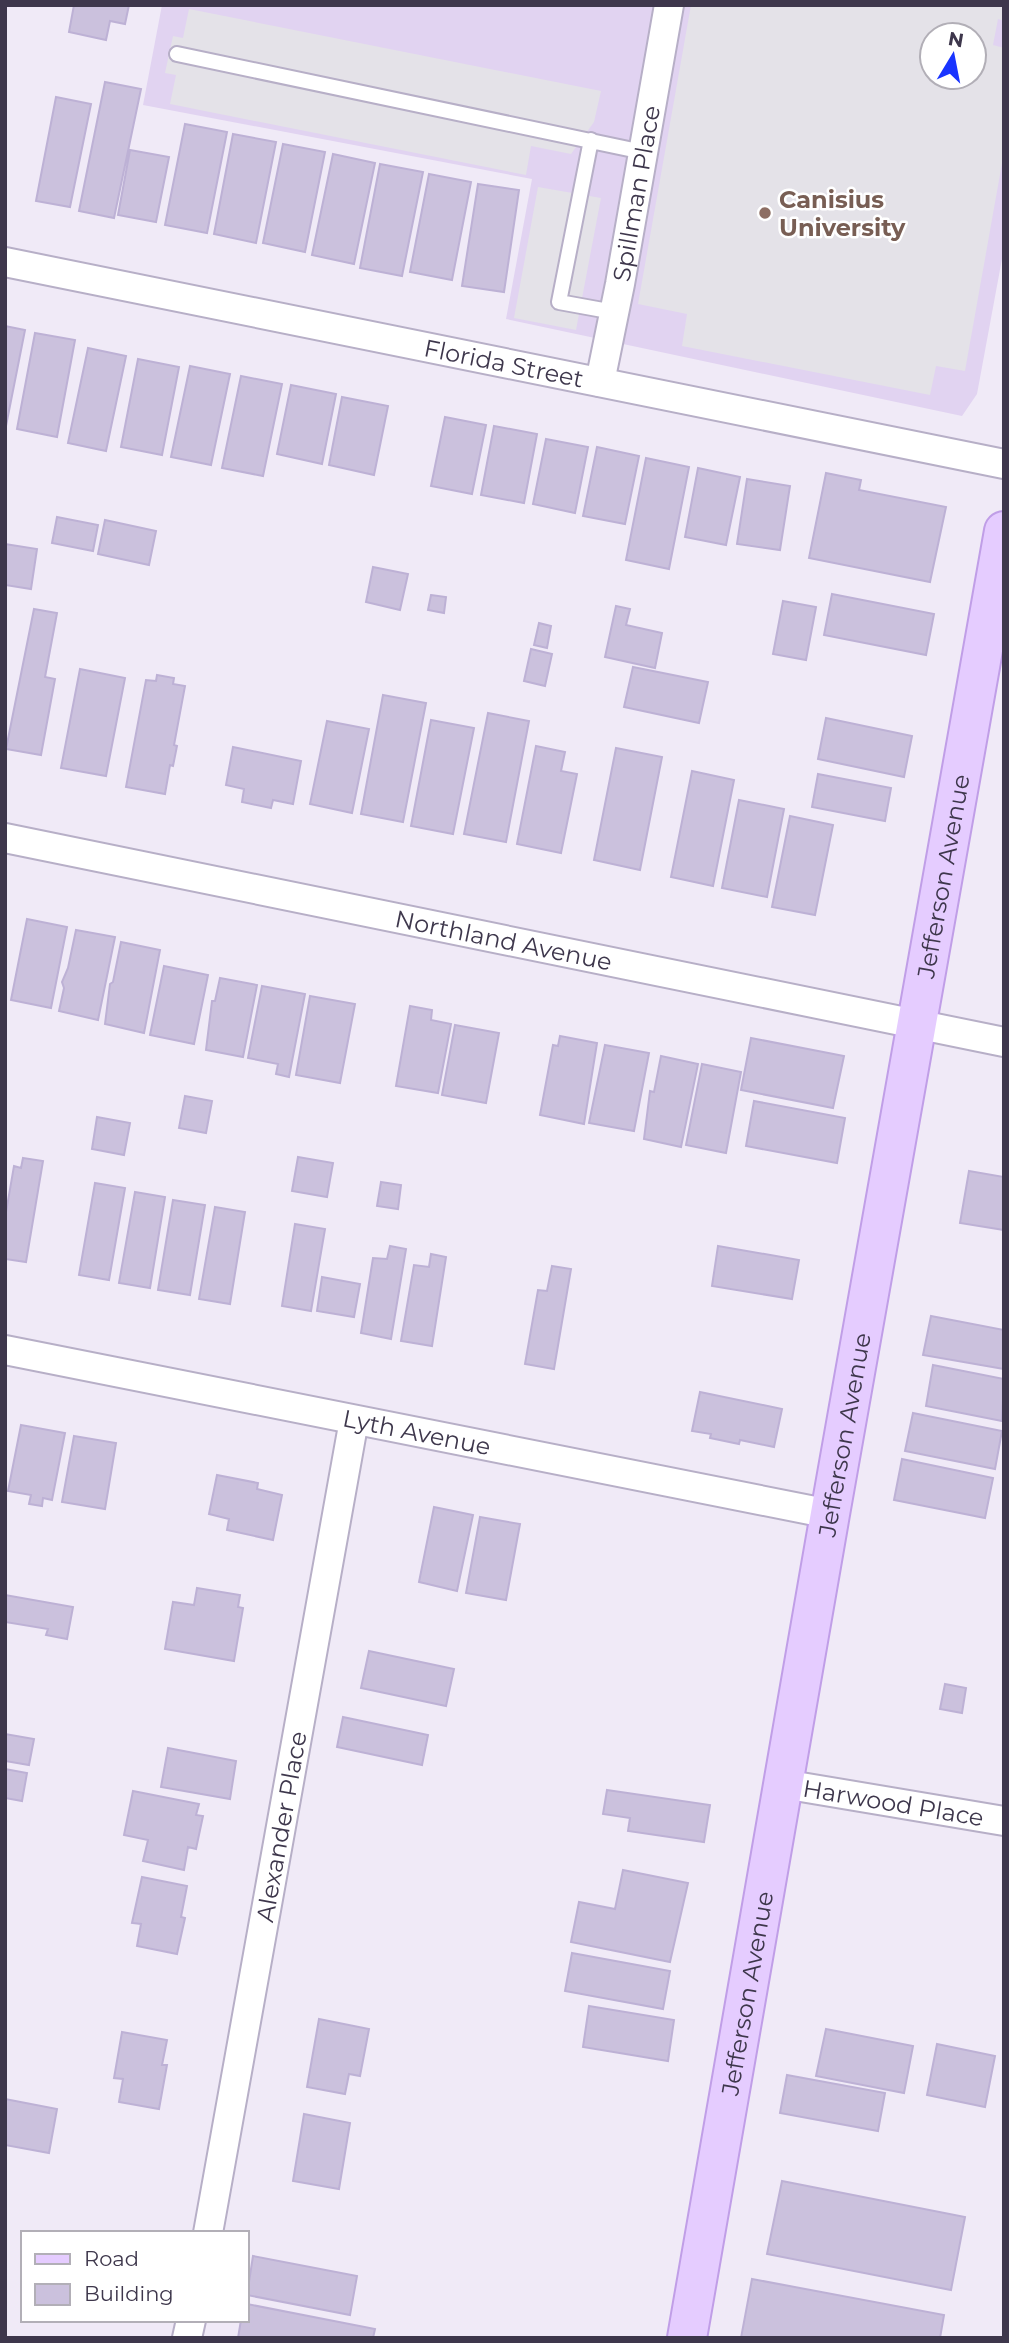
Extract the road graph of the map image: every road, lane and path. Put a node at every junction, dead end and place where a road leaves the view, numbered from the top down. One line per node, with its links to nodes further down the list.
1 (669, 5): 4 (street, Spillman Place)
2 (177, 54): 3 (lane)
3 (591, 141): 4 (lane); 6 (lane)
4 (643, 152): 6 (street, Spillman Place)
5 (5, 262): 7 (street, Florida Street)
6 (614, 312): 7 (street, Spillman Place)
7 (600, 382): 8 (street, Florida Street)
8 (1004, 464)
9 (1004, 531): 11 (street, Jefferson Avenue)
10 (5, 838): 11 (street, Northland Avenue)
11 (917, 1024): 12 (street, Northland Avenue); 15 (street, Jefferson Avenue)
12 (1004, 1042)
13 (5, 1350): 14 (street, Lyth Avenue)
14 (354, 1420): 15 (street, Lyth Avenue); 18 (street, Alexander Place)
15 (830, 1514): 16 (street, Jefferson Avenue)
16 (783, 1784): 17 (street, Harwood Place); 19 (street, Jefferson Avenue)
17 (1004, 1821)
18 (208, 2231)
19 (687, 2338)

